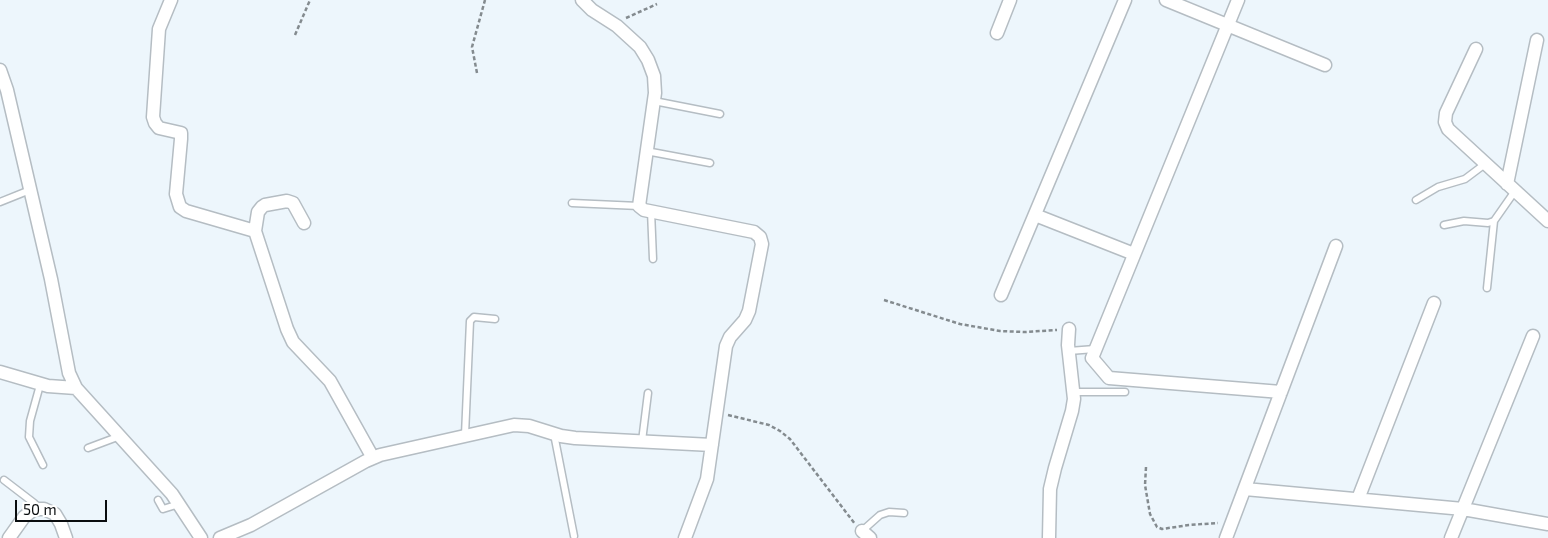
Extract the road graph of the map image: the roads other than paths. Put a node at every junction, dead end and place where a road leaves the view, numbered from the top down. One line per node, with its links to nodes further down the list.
1 (171, 0): 29 (street)
2 (582, 0): 13 (street)
3 (1010, 0): 8 (street)
4 (1125, 0): 24 (street)
5 (1166, 0): 7 (street)
6 (1238, 0): 7 (street)
7 (1228, 25): 11 (street); 31 (street)
8 (997, 34)
9 (1537, 40): 18 (street)
10 (1476, 49): 17 (street)
11 (1325, 65)
12 (0, 70): 19 (street)
13 (654, 101): 14 (lane); 15 (street)
14 (720, 114)
15 (646, 151): 16 (lane); 23 (street)
16 (710, 163)
17 (1485, 164): 18 (street); 20 (lane)
18 (1511, 188): 25 (lane); 26 (street)
19 (30, 190): 21 (lane); 43 (street)
20 (1416, 200)
21 (0, 202)
22 (572, 203): 23 (lane)
23 (645, 209): 32 (lane); 52 (street)
24 (1035, 215): 31 (street); 34 (street)
25 (1494, 221): 28 (lane); 33 (lane)
26 (1548, 221)
27 (304, 223): 29 (street)
28 (1444, 225)
29 (255, 232): 54 (street)
30 (1336, 246): 46 (street)
31 (1134, 254): 39 (street)
32 (653, 259)
33 (1487, 288)
34 (1001, 295)
35 (1434, 303): 58 (street)
36 (494, 319): 49 (lane)
37 (1069, 329): 40 (street)
38 (1533, 336): 62 (street)
39 (1095, 349): 40 (lane); 46 (street)
40 (1069, 352): 44 (street)
41 (0, 372): 42 (street)
42 (40, 385): 43 (street); 55 (lane)
43 (76, 388): 50 (street)
44 (1074, 392): 45 (lane); 72 (street)
45 (1126, 392)
46 (1281, 392): 57 (street)
47 (648, 393): 51 (lane)
48 (554, 434): 49 (street); 51 (street); 66 (lane)
49 (465, 435): 54 (street)
50 (120, 436): 53 (lane); 60 (street)
51 (642, 441): 52 (street)
52 (712, 445): 71 (street)
53 (88, 448)
54 (373, 458): 70 (street)
55 (43, 466)
56 (4, 480): 61 (lane)
57 (1245, 488): 58 (street); 73 (street)
58 (1358, 499): 62 (street)
59 (158, 500): 60 (lane)
60 (179, 504): 69 (street)
61 (39, 509): 67 (street); 68 (street)
62 (1463, 509): 64 (street); 74 (street)
63 (904, 513): 65 (lane)
64 (1548, 524)
65 (866, 534)
66 (574, 536)
67 (9, 538)
68 (66, 538)
69 (201, 538)
70 (220, 538)
71 (686, 538)
72 (1049, 538)
73 (1226, 538)
74 (1451, 538)

